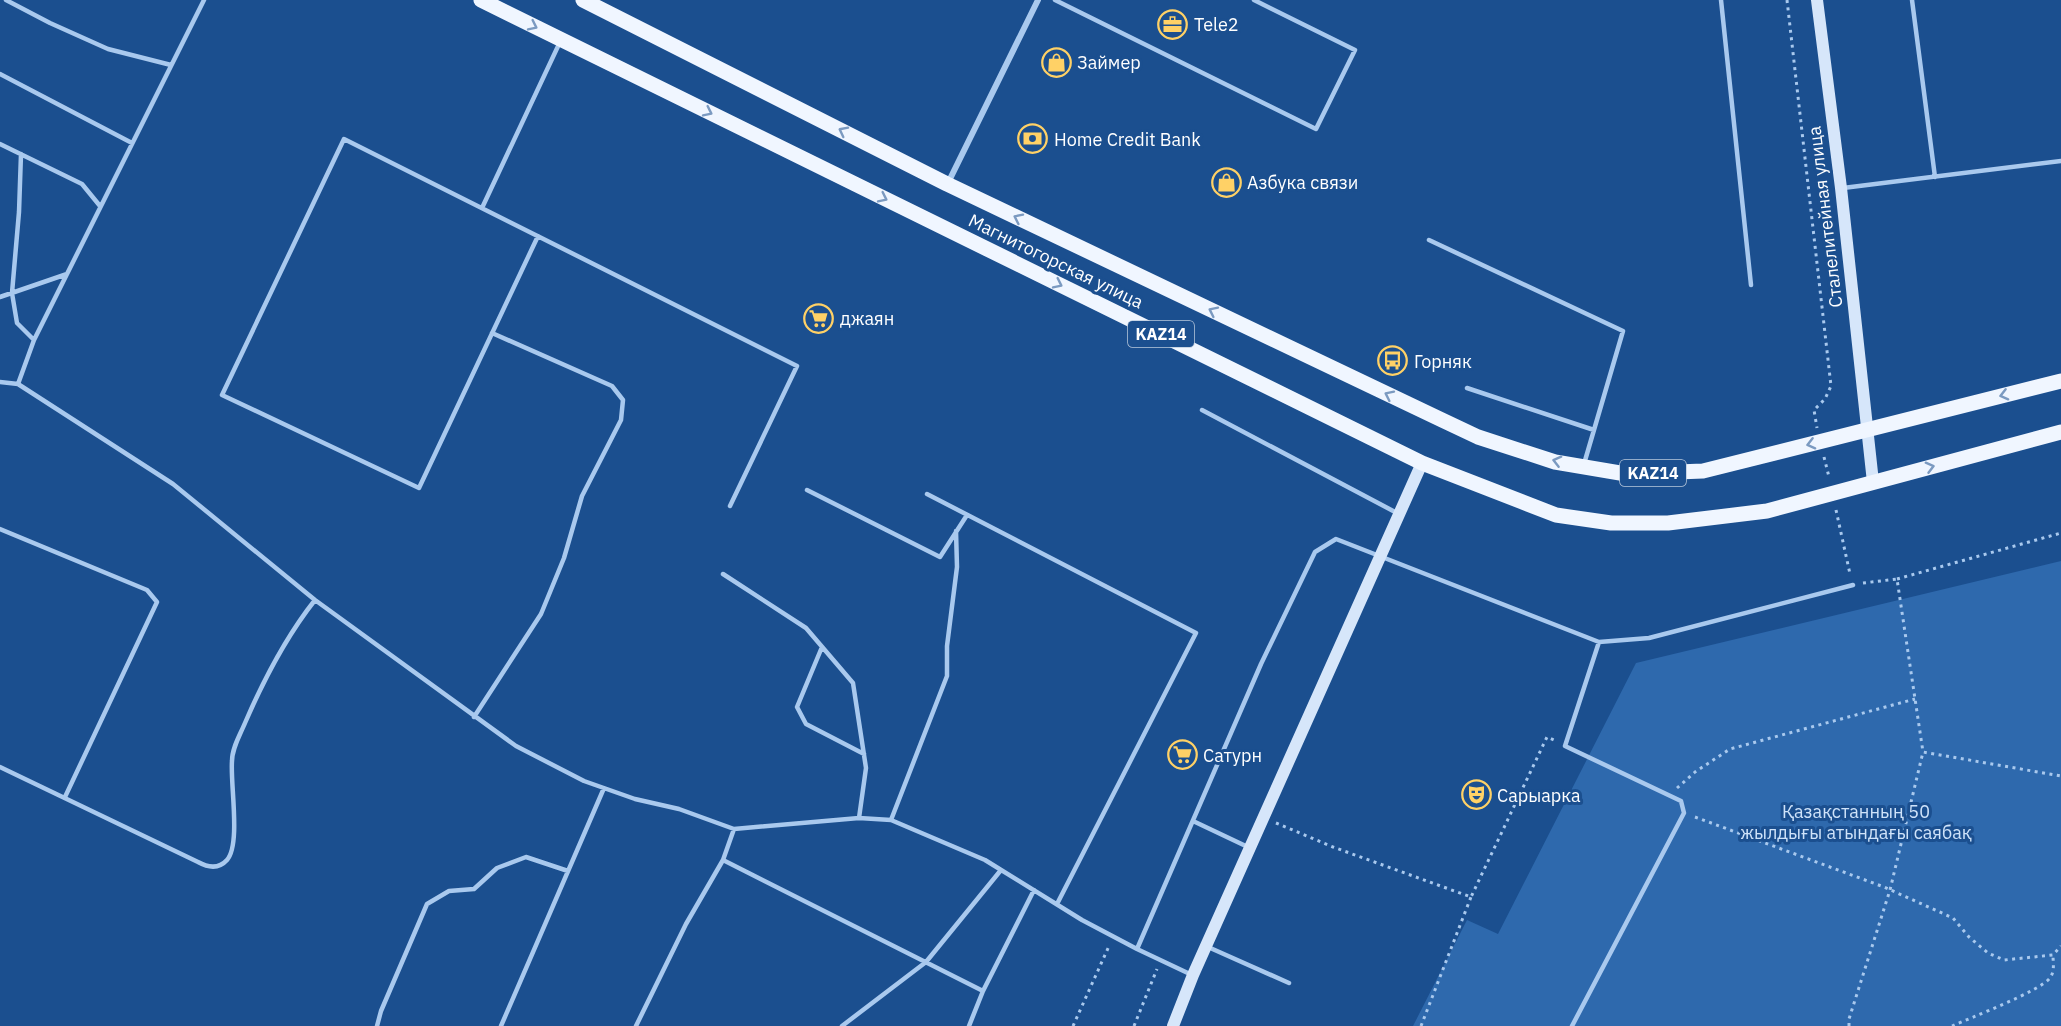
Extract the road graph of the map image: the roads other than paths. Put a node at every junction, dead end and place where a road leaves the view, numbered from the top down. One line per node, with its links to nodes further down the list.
1 (6, 0): 12 (lane)
2 (204, 0): 12 (lane)
3 (481, 0): 11 (main road, Магнитогорская улица / KAZ14, one-way to 11)
4 (583, 0): 19 (main road, Магнитогорская улица / KAZ14, one-way to 4)
5 (1038, 0): 19 (street)
6 (1055, 0): 7 (lane)
7 (1254, 0)
8 (1721, 0): 26 (lane)
9 (1817, 0): 20 (street, Сталелитейная улица)
10 (1912, 0): 18 (lane)
11 (561, 39): 22 (lane); 39 (main road, Магнитогорская улица / KAZ14, one-way to 39)
12 (171, 65): 14 (lane)
13 (0, 74): 14 (lane)
14 (132, 143): 21 (lane)
15 (0, 144): 16 (lane)
16 (21, 154): 21 (lane); 27 (lane)
17 (2061, 161): 18 (lane)
18 (1935, 177): 20 (lane)
19 (948, 184): 40 (main road, Магнитогорская улица / KAZ14, one-way to 19)
20 (1841, 188): 37 (street, Сталелитейная улица)
21 (100, 206): 25 (lane)
22 (482, 208): 23 (lane); 29 (lane)
23 (538, 236): 29 (lane); 44 (lane)
24 (1429, 240): 36 (lane)
25 (67, 274): 27 (lane); 30 (lane)
26 (1751, 285)
27 (12, 293): 28 (lane); 30 (lane)
28 (0, 297)
29 (492, 333): 55 (lane)
30 (34, 340): 33 (lane)
31 (2061, 381): 37 (main road, Магнитогорская улица / KAZ14, one-way to 37)
32 (0, 382): 33 (lane)
33 (18, 384): 52 (lane)
34 (1467, 388): 36 (lane)
35 (1203, 410): 46 (lane)
36 (1594, 430): 40 (lane)
37 (1867, 430): 40 (main road, Магнитогорская улица / KAZ14, one-way to 40); 41 (street)
38 (2061, 432): 41 (main road, Магнитогорская улица / KAZ14, one-way to 38)
39 (1422, 463): 41 (main road, Магнитогорская улица / KAZ14); 46 (street)
40 (1584, 467)
41 (1873, 482)
42 (807, 490): 48 (lane)
43 (927, 494): 45 (lane)
44 (730, 506)
45 (967, 515): 48 (lane); 69 (lane)
46 (1400, 515): 49 (street)
47 (0, 530): 59 (lane)
48 (956, 531): 61 (lane)
49 (1381, 556): 53 (lane); 62 (lane); 64 (street)
50 (723, 574): 54 (lane)
51 (1853, 585): 53 (lane)
52 (315, 600): 55 (lane); 59 (lane)
53 (1599, 642): 82 (lane)
54 (822, 647): 56 (lane); 56 (lane)
55 (474, 717): 58 (lane)
56 (864, 754): 60 (lane)
57 (0, 767): 59 (lane)
58 (604, 788): 63 (lane); 67 (lane)
59 (66, 797)
60 (859, 818): 61 (lane); 63 (lane)
61 (891, 820): 66 (lane)
62 (1193, 821): 64 (lane); 71 (lane)
63 (734, 829): 65 (lane)
64 (1250, 848): 70 (street)
65 (723, 860): 72 (lane); 78 (lane)
66 (1001, 870): 68 (lane); 72 (lane)
67 (568, 871): 76 (lane); 77 (lane)
68 (1034, 890): 69 (lane); 75 (lane)
69 (1057, 904): 71 (lane)
70 (1206, 945): 73 (street); 74 (lane)
71 (1137, 949): 73 (lane)
72 (926, 962): 75 (lane); 79 (lane)
73 (1193, 975): 81 (street)
74 (1289, 983)
75 (984, 991): 80 (lane)
76 (377, 1026)
77 (501, 1026)
78 (636, 1026)
79 (842, 1026)
80 (969, 1026)
81 (1173, 1026)
82 (1572, 1026)

